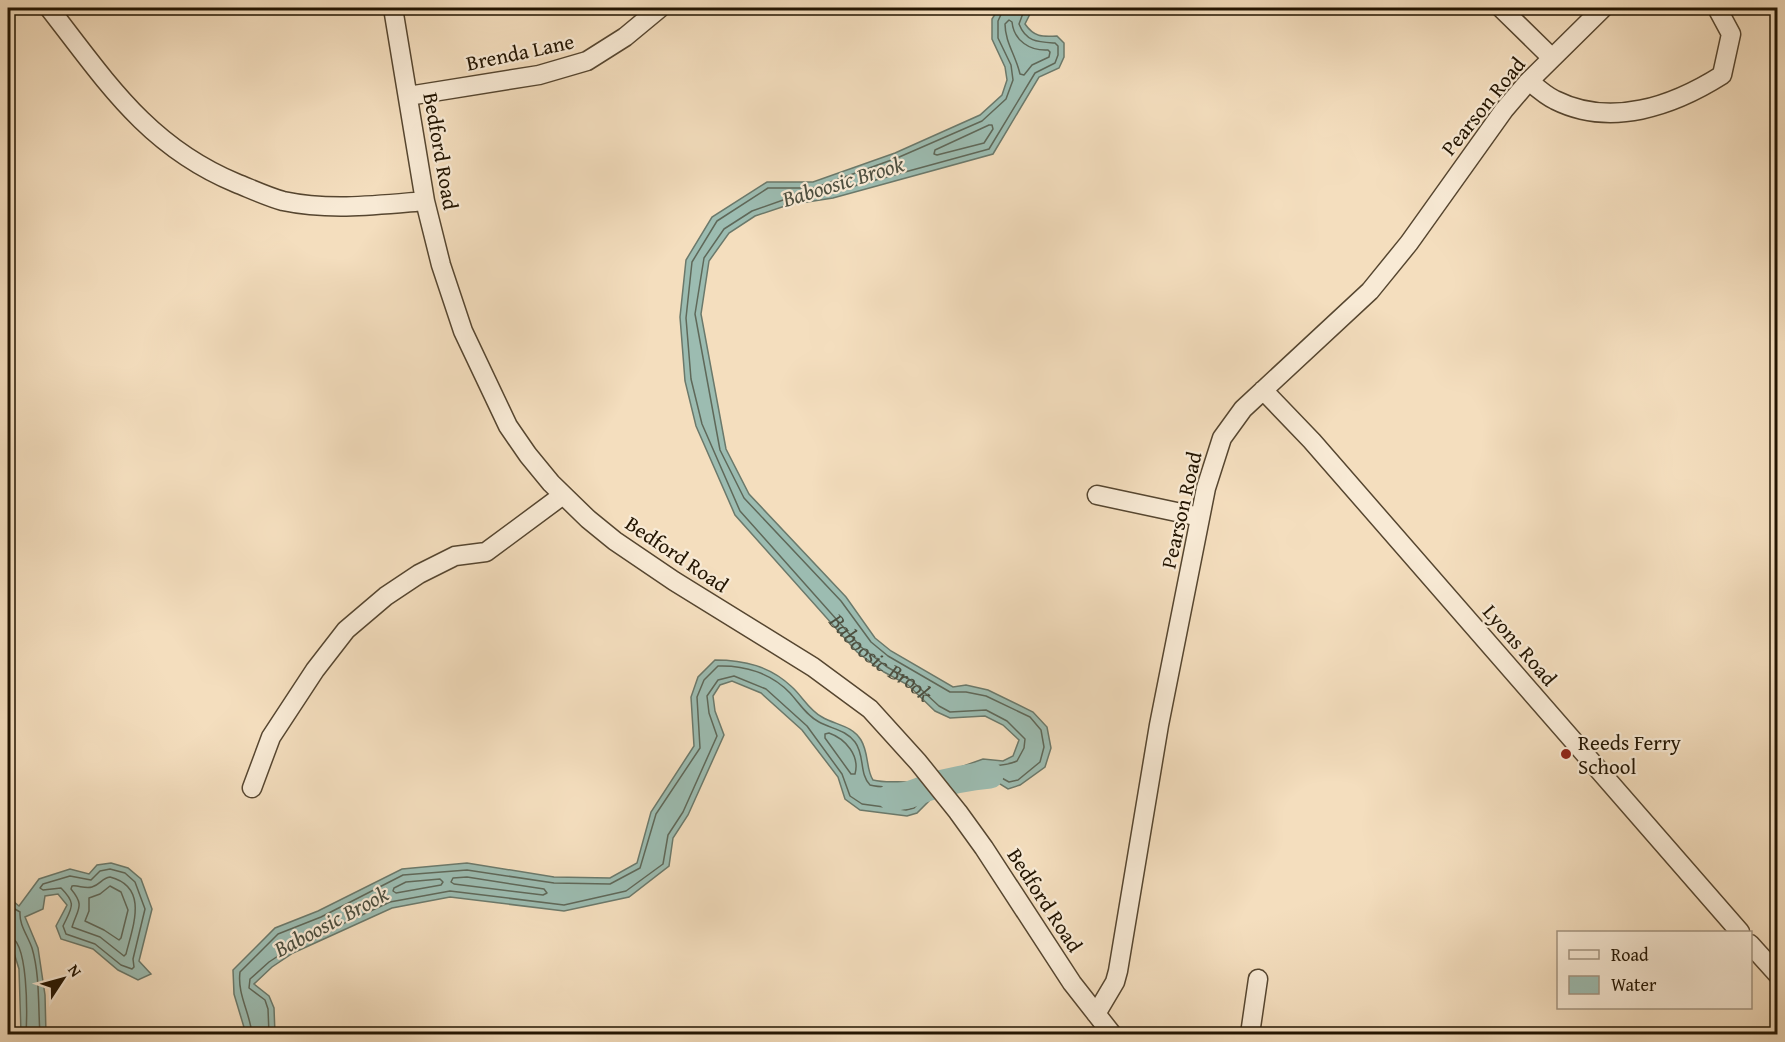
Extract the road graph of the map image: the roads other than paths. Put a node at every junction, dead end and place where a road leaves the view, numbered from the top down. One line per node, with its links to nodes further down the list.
1 (49, 8): 10 (street)
2 (393, 8): 9 (street, Bedford Road)
3 (660, 8): 9 (street, Brenda Lane)
4 (1501, 8): 7 (street)
5 (1604, 8): 7 (street, Pearson Road)
6 (1717, 8): 8 (street)
7 (1552, 58): 8 (street, Pearson Road)
8 (1529, 81): 11 (street, Pearson Road)
9 (408, 96): 10 (street, Bedford Road)
10 (424, 201): 12 (street, Bedford Road)
11 (1263, 390): 14 (street, Pearson Road); 16 (street, Lyons Road)
12 (563, 495): 15 (street); 20 (street, Bedford Road)
13 (1097, 495): 14 (street)
14 (1200, 517): 20 (street, Pearson Road)
15 (252, 788)
16 (1738, 931)
17 (1752, 946): 18 (street)
18 (1778, 975)
19 (1258, 978): 22 (street)
20 (1096, 1014): 21 (street, Bedford Road)
21 (1113, 1035)
22 (1250, 1035)

